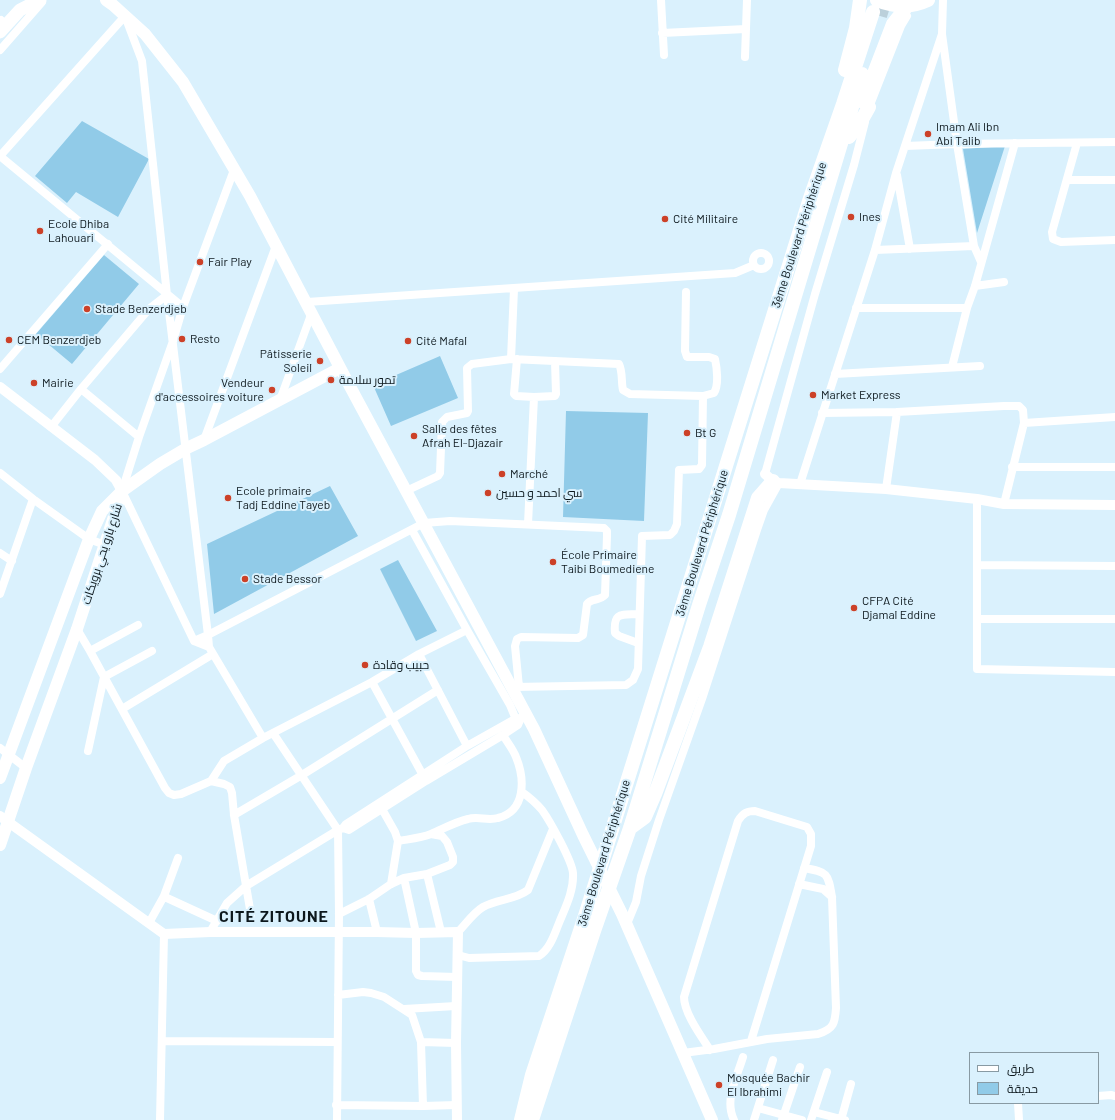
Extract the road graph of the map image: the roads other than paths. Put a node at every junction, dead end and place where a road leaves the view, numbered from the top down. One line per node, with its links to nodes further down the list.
1 (18, 0): 14 (main road)
2 (40, 0): 14 (main road)
3 (44, 0): 18 (street)
4 (106, 0): 13 (main road)
5 (115, 0): 13 (main road)
6 (661, 0): 16 (street)
7 (747, 0): 15 (street)
8 (860, 0): 34 (highway)
9 (928, 0): 11 (highway)
10 (945, 1): 17 (street)
11 (911, 5): 12 (highway); 21 (street); 22 (highway)
12 (876, 10): 29 (highway, 3ème Boulevard Périphérique); 34 (highway, 3ème Boulevard Périphérique)
13 (124, 16): 28 (street); 30 (main road); 47 (street)
14 (0, 24)
15 (746, 29): 16 (street); 20 (street)
16 (662, 33): 19 (street)
17 (942, 34): 26 (street); 27 (street)
18 (0, 50)
19 (664, 55)
20 (745, 57)
21 (869, 107): 22 (highway); 76 (street)
22 (848, 137): 29 (highway)
23 (1115, 142): 25 (street)
24 (1015, 143): 25 (street); 26 (street); 41 (street)
25 (1077, 143): 32 (street)
26 (957, 144): 27 (street); 38 (street)
27 (905, 146): 31 (street)
28 (0, 156): 36 (street)
29 (837, 159): 132 (highway, 3ème Boulevard Périphérique)
30 (234, 170): 37 (main road); 48 (street)
31 (896, 173): 39 (street); 40 (street)
32 (1068, 180): 33 (street); 35 (street)
33 (1115, 180)
34 (810, 198): 176 (highway, 3ème Boulevard Périphérique)
35 (1115, 240)
36 (108, 244): 47 (street); 58 (street)
37 (276, 246): 49 (main road); 71 (street)
38 (974, 246): 39 (street); 41 (street)
39 (910, 249): 40 (street)
40 (875, 250): 50 (street)
41 (981, 262): 44 (street)
42 (754, 265): 45 (street)
43 (1004, 282): 44 (street)
44 (975, 286): 51 (street)
45 (514, 289): 49 (street); 53 (street)
46 (686, 292): 62 (street)
47 (168, 295): 48 (street); 52 (street); 61 (street)
48 (183, 307): 52 (street)
49 (309, 307): 57 (main road); 64 (street)
50 (856, 308): 51 (street); 59 (street)
51 (967, 308): 56 (street)
52 (173, 341): 70 (street); 72 (street)
53 (514, 359): 54 (street); 63 (street); 80 (street)
54 (555, 361): 62 (street); 63 (street)
55 (980, 366): 56 (street)
56 (952, 367): 59 (street)
57 (340, 368): 64 (main road); 80 (main road)
58 (0, 369)
59 (835, 374): 66 (street)
60 (0, 387): 69 (street)
61 (81, 389): 69 (street); 70 (street)
62 (703, 396): 95 (street)
63 (534, 397): 86 (street)
64 (280, 400): 71 (main road)
65 (897, 412): 66 (street); 68 (street); 78 (street)
66 (822, 413): 77 (street)
67 (1115, 417): 68 (street)
68 (1024, 423): 73 (street)
69 (51, 427): 79 (street)
70 (139, 437): 79 (street)
71 (204, 440): 72 (main road)
72 (187, 448): 79 (main road); 101 (street)
73 (1012, 467): 74 (street); 83 (street)
74 (1115, 467)
75 (0, 473): 81 (street)
76 (772, 479): 77 (street); 132 (highway); 149 (street)
77 (800, 484): 78 (street)
78 (886, 489): 82 (street)
79 (122, 491): 88 (main road, شارع بارو يحي برويكات); 89 (main road, شارع بارو يحي برويكات); 102 (street)
80 (406, 491): 85 (main road)
81 (33, 499): 88 (street); 91 (street)
82 (977, 499): 83 (street); 92 (street)
83 (1004, 504): 84 (street)
84 (1115, 505)
85 (424, 524): 86 (street); 87 (street); 111 (main road)
86 (528, 524): 111 (street)
87 (412, 530): 100 (street); 101 (street)
88 (89, 539): 89 (street); 121 (main road, شارع بارو يحي برويكات)
89 (105, 545): 99 (main road, شارع بارو يحي برويكات)
90 (0, 553): 91 (street)
91 (12, 561): 94 (street)
92 (977, 565): 93 (street); 96 (street)
93 (1115, 566)
94 (0, 594)
95 (640, 614): 103 (street); 103 (street)
96 (977, 619): 97 (street); 108 (street)
97 (1115, 619)
98 (138, 625): 105 (street)
99 (77, 629): 105 (street); 122 (main road, شارع بارو يحي برويكات)
100 (467, 630): 107 (street); 115 (street)
101 (208, 635): 102 (street); 104 (street)
102 (194, 641): 104 (street)
103 (638, 643): 111 (street)
104 (211, 650): 113 (street); 118 (street)
105 (90, 651): 109 (street)
106 (152, 651): 109 (street)
107 (419, 654): 110 (street); 112 (street)
108 (1115, 672)
109 (104, 677): 113 (street); 120 (street)
110 (372, 682): 114 (street); 116 (street)
111 (516, 687): 115 (main road)
112 (438, 690): 114 (street); 119 (street)
113 (122, 709): 126 (street)
114 (392, 719): 123 (street); 125 (street)
115 (520, 720): 117 (street); 119 (street); 149 (main road)
116 (273, 733): 118 (street); 123 (street)
117 (503, 735): 125 (street); 127 (street)
118 (263, 738): 126 (street)
119 (467, 746): 125 (street)
120 (88, 751)
121 (5, 752): 122 (street); 124 (main road, شارع بارو يحي برويكات)
122 (26, 768): 130 (main road, شارع بارو يحي برويكات)
123 (302, 775): 129 (street); 133 (street)
124 (0, 778)
125 (424, 778): 128 (street); 133 (street)
126 (211, 781): 129 (street)
127 (522, 792): 131 (street); 134 (street)
128 (382, 809): 133 (street); 135 (street)
129 (234, 815): 143 (street)
130 (4, 819): 136 (main road, شارع بارو يحي برويكات); 151 (street)
131 (553, 828): 156 (street); 159 (street)
132 (630, 828): 164 (highway, 3ème Boulevard Périphérique)
133 (341, 829): 143 (street); 147 (street)
134 (431, 834): 135 (street); 139 (street)
135 (398, 841): 141 (street)
136 (0, 845)
137 (178, 858): 151 (street)
138 (804, 868): 142 (street); 144 (street); 170 (street)
139 (427, 874): 140 (street); 155 (street)
140 (404, 878): 141 (street); 157 (street)
141 (391, 884): 146 (street)
142 (799, 884): 144 (street); 166 (street)
143 (246, 886): 148 (street); 150 (street)
144 (832, 897): 166 (street)
145 (167, 898): 150 (street)
146 (369, 899): 147 (street); 154 (street)
147 (339, 914): 153 (street)
148 (251, 915)
149 (624, 919): 171 (main road)
150 (217, 921): 152 (street)
151 (149, 923): 158 (street)
152 (210, 932): 153 (street); 158 (street)
153 (339, 932): 154 (street); 161 (street)
154 (378, 932): 157 (street)
155 (441, 932): 156 (street); 157 (street)
156 (458, 932): 159 (street)
157 (416, 933): 160 (street)
158 (164, 934): 165 (street)
159 (458, 955): 160 (street)
160 (457, 977): 162 (street)
161 (338, 995): 163 (street); 167 (street)
162 (456, 1006): 163 (street); 169 (street)
163 (404, 1009): 168 (street)
164 (562, 1028): 192 (highway, 3ème Boulevard Périphérique); 193 (highway, 3ème Boulevard Périphérique)
165 (162, 1041): 167 (street); 187 (street)
166 (751, 1041): 170 (street)
167 (337, 1042): 182 (street)
168 (421, 1042): 169 (street); 183 (street)
169 (456, 1043): 181 (street)
170 (710, 1050): 171 (street)
171 (683, 1054): 194 (main road)
172 (744, 1057): 195 (street)
173 (773, 1060): 184 (street)
174 (800, 1067): 186 (street)
175 (827, 1072): 185 (street)
176 (532, 1075): 190 (highway, 3ème Boulevard Périphérique); 191 (highway, 3ème Boulevard Périphérique)
177 (851, 1084): 199 (street)
178 (1099, 1096): 179 (street)
179 (1115, 1096)
180 (1018, 1104): 200 (street)
181 (457, 1105): 183 (street); 189 (street)
182 (336, 1106): 183 (street); 188 (street)
183 (423, 1106)
184 (758, 1108): 186 (street); 196 (street)
185 (814, 1112): 198 (street); 199 (street)
186 (783, 1118): 197 (street)
187 (160, 1120)
188 (337, 1120)
189 (457, 1120)
190 (513, 1120)
191 (521, 1120)
192 (532, 1120)
193 (542, 1120)
194 (712, 1120)
195 (734, 1120)
196 (754, 1120)
197 (802, 1120)
198 (811, 1120)
199 (842, 1120)
200 (1019, 1120)

